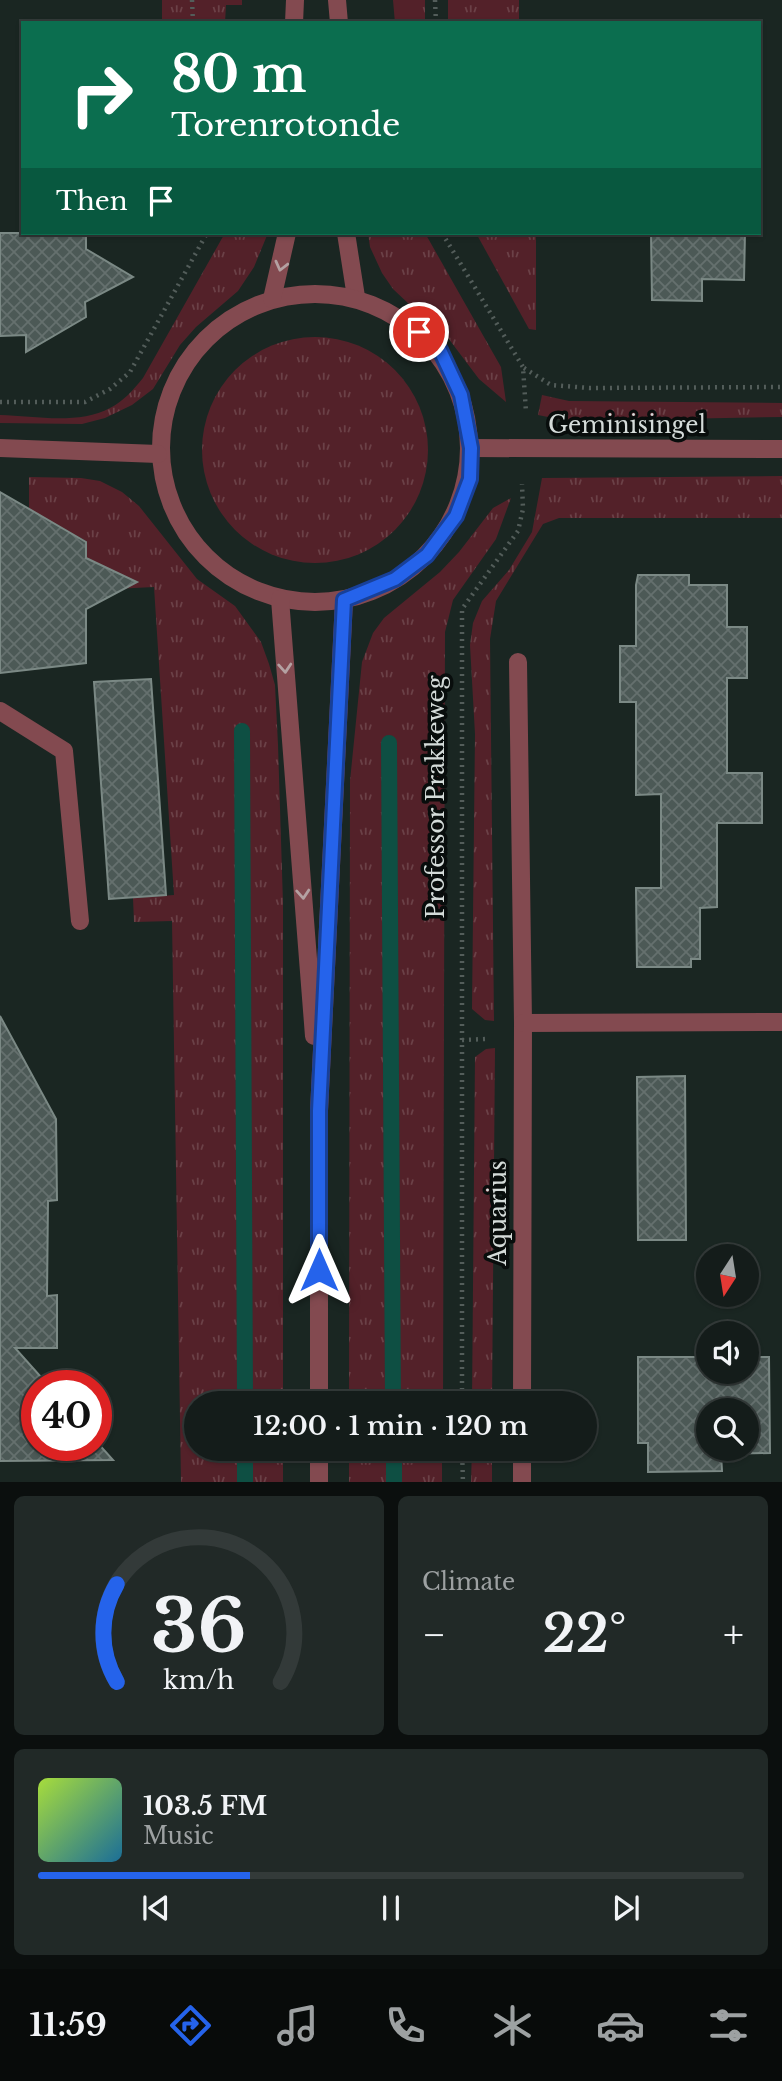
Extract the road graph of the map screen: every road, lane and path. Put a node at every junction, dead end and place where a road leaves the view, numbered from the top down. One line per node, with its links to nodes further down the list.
1 (192, 0): 5 (path)
2 (295, 0): 6 (street)
3 (338, 0): 7 (street)
4 (435, 0): 8 (path)
5 (193, 21)
6 (294, 21)
7 (339, 21)
8 (436, 21)
9 (206, 235): 17 (path)
10 (287, 235): 14 (street, one-way to 14)
11 (346, 235): 13 (street)
12 (443, 235): 15 (path, Professor Prakkeweg)
13 (356, 297): 14 (street); 19 (street)
14 (272, 299): 22 (street)
15 (523, 367): 16 (path, Geminisingel); 20 (path, Professor Prakkeweg)
16 (782, 387)
17 (0, 402)
18 (0, 448): 22 (street)
19 (471, 448): 20 (street, Geminisingel); 24 (street)
20 (525, 449): 21 (street, Geminisingel); 32 (path, Professor Prakkeweg)
21 (782, 449)
22 (158, 454): 23 (street)
23 (280, 600): 24 (street); 30 (street, one-way to 30)
24 (344, 600): 30 (street)
25 (517, 662): 29 (street, Aquarius)
26 (0, 712): 27 (street)
27 (80, 921)
28 (782, 1022): 29 (street)
29 (523, 1023): 33 (street, Aquarius)
30 (319, 1111): 31 (street)
31 (319, 1391)
32 (462, 1391)
33 (522, 1391)
34 (319, 1461): 37 (street)
35 (463, 1461): 38 (path)
36 (522, 1461): 39 (street)
37 (319, 1482)
38 (463, 1482)
39 (522, 1482)

